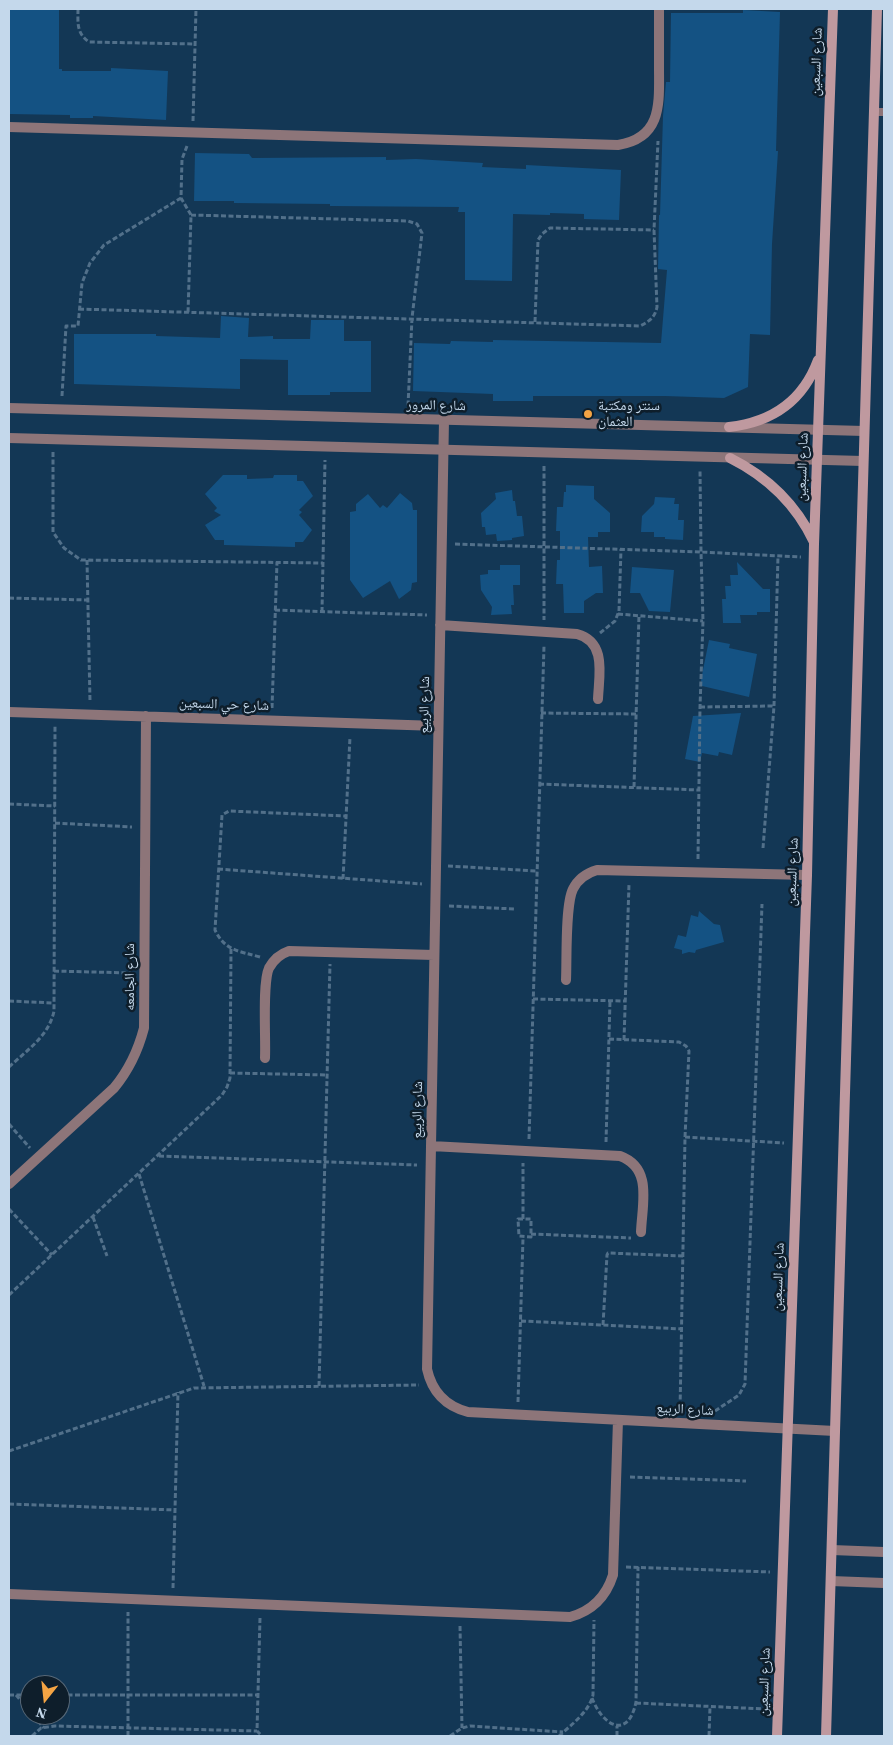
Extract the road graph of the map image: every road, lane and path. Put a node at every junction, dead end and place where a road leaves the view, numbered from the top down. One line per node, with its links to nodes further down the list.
1 (78, 9): 6 (path)
2 (196, 9): 6 (path)
3 (659, 9): 9 (street)
4 (833, 9): 18 (main road, شارع السبعين)
5 (877, 9): 7 (main road)
6 (195, 44): 9 (path)
7 (879, 112): 25 (main road)
8 (9, 127): 9 (street)
9 (193, 133): 11 (path)
10 (658, 136): 13 (path)
11 (181, 198): 12 (path); 14 (path)
12 (191, 215): 15 (path); 16 (path)
13 (654, 230): 17 (path); 17 (path)
14 (79, 309): 15 (path); 20 (path)
15 (188, 313): 16 (path)
16 (412, 318): 17 (path); 21 (path)
17 (535, 323)
18 (821, 346): 23 (main road); 24 (main road, شارع السبعين)
19 (9, 408): 20 (street, شارع المرور)
20 (61, 410): 21 (street, شارع المرور)
21 (408, 419): 22 (street, شارع المرور)
22 (444, 420): 23 (street, شارع المرور); 29 (street, شارع الربيع)
23 (729, 427): 24 (street, شارع المرور)
24 (818, 429): 25 (street, شارع المرور); 33 (main road, شارع السبعين)
25 (864, 431): 34 (main road)
26 (9, 438): 27 (street)
27 (53, 439): 28 (street); 42 (path)
28 (325, 446): 29 (street); 44 (path)
29 (444, 450): 30 (street); 35 (street, شارع الربيع)
30 (544, 453): 31 (street); 37 (path)
31 (700, 457): 32 (street); 39 (path)
32 (730, 458): 33 (street); 36 (main road)
33 (817, 460): 34 (street); 36 (main road, شارع السبعين)
34 (863, 461): 140 (main road)
35 (442, 544): 37 (path); 51 (street, شارع الربيع)
36 (814, 544): 41 (main road, شارع السبعين)
37 (545, 547): 38 (path); 53 (path)
38 (621, 550): 39 (path); 49 (path)
39 (701, 552): 40 (path); 52 (path)
40 (778, 556): 41 (path); 56 (path)
41 (814, 558): 81 (main road, شارع السبعين)
42 (87, 560): 43 (path); 46 (path)
43 (277, 562): 44 (path); 47 (path)
44 (323, 563): 48 (path)
45 (9, 598): 46 (path)
46 (88, 600): 61 (path)
47 (275, 610): 48 (path); 64 (path)
48 (322, 612): 51 (path)
49 (618, 614): 50 (path); 54 (path)
50 (639, 615): 52 (path); 62 (path)
51 (440, 620): 53 (street); 66 (street, شارع الربيع)
52 (703, 621): 57 (path)
53 (544, 632): 54 (street); 60 (path)
54 (591, 640): 55 (street)
55 (598, 699)
56 (774, 706): 57 (path); 75 (path)
57 (700, 707): 69 (path)
58 (9, 712): 59 (street, شارع حي السبعين)
59 (55, 713): 61 (street, شارع حي السبعين); 71 (path)
60 (541, 713): 62 (path); 67 (path)
61 (91, 714): 63 (street, شارع حي السبعين)
62 (636, 714): 68 (path)
63 (146, 716): 64 (street, شارع حي السبعين); 74 (street, شارع الجامعه)
64 (272, 721): 65 (street, شارع حي السبعين)
65 (350, 723): 66 (street, شارع حي السبعين); 72 (path)
66 (438, 726): 76 (street, شارع الربيع)
67 (539, 784): 68 (path); 78 (path)
68 (634, 787): 69 (path)
69 (698, 790): 80 (path)
70 (9, 804): 71 (path)
71 (55, 806): 73 (path)
72 (346, 816): 77 (path); 82 (path)
73 (55, 823): 74 (path); 91 (path)
74 (145, 828): 92 (street, شارع الجامعه)
75 (762, 848)
76 (436, 865): 78 (path); 83 (street, شارع الربيع)
77 (218, 869): 82 (path); 87 (path)
78 (537, 871): 94 (path)
79 (630, 871): 80 (street); 93 (street); 97 (path)
80 (698, 872): 81 (street)
81 (807, 875): 108 (main road, شارع السبعين)
82 (344, 879): 83 (path)
83 (435, 886): 85 (street, شارع الربيع)
84 (762, 904): 107 (path)
85 (435, 906): 86 (path); 89 (street, شارع الربيع)
86 (516, 909)
87 (231, 949): 90 (path); 103 (path)
88 (331, 952): 89 (street); 90 (street); 104 (path)
89 (434, 955): 109 (street, شارع الربيع)
90 (274, 961): 101 (street)
91 (54, 971): 92 (path); 98 (path)
92 (144, 973): 113 (street, شارع الجامعه)
93 (566, 980)
94 (533, 999): 96 (path); 110 (path)
95 (9, 1001): 98 (path)
96 (610, 1001): 97 (path); 99 (path)
97 (625, 1001): 100 (path)
98 (54, 1004): 102 (path)
99 (609, 1039): 100 (path); 111 (path)
100 (624, 1040): 106 (path)
101 (265, 1058)
102 (9, 1067)
103 (230, 1073): 104 (path); 112 (path)
104 (328, 1075): 114 (path)
105 (9, 1124): 113 (path)
106 (685, 1137): 107 (path); 126 (path)
107 (754, 1141): 108 (path); 138 (path)
108 (797, 1144): 139 (main road, شارع السبعين)
109 (431, 1146): 110 (street); 115 (street, شارع الربيع)
110 (526, 1151): 111 (street); 120 (path)
111 (606, 1155): 122 (street)
112 (158, 1156): 114 (path); 116 (path)
113 (39, 1157): 117 (street, شارع الجامعه)
114 (325, 1162): 115 (path); 133 (path)
115 (430, 1166): 131 (street, شارع الربيع)
116 (139, 1174): 119 (path); 132 (path)
117 (9, 1184)
118 (9, 1210): 124 (path)
119 (93, 1217): 124 (path); 125 (path)
120 (523, 1219): 121 (path); 123 (path)
121 (532, 1234): 122 (path); 123 (path)
122 (640, 1236)
123 (524, 1238): 128 (path)
124 (52, 1254): 127 (path)
125 (107, 1256)
126 (683, 1256): 129 (path); 130 (path)
127 (9, 1295)
128 (521, 1321): 129 (path); 135 (path)
129 (603, 1325): 130 (path)
130 (682, 1330): 137 (path)
131 (432, 1385): 133 (path); 135 (street, شارع الربيع)
132 (204, 1386): 133 (path); 134 (path)
133 (319, 1386)
134 (178, 1392): 141 (path); 145 (path)
135 (518, 1414): 136 (street, شارع الربيع)
136 (618, 1420): 137 (street, شارع الربيع); 142 (street)
137 (680, 1423): 138 (street, شارع الربيع)
138 (695, 1424): 139 (street, شارع الربيع)
139 (788, 1429): 140 (street, شارع الربيع); 150 (main road, شارع السبعين)
140 (835, 1431): 146 (main road)
141 (9, 1451)
142 (616, 1476): 143 (path); 148 (street)
143 (746, 1481)
144 (9, 1504): 145 (path)
145 (175, 1510): 155 (path)
146 (832, 1550): 147 (street); 151 (main road)
147 (884, 1552)
148 (614, 1566): 149 (path); 157 (street)
149 (638, 1567): 150 (path); 167 (path)
150 (783, 1573): 169 (main road, شارع السبعين)
151 (831, 1581): 152 (street); 187 (main road)
152 (884, 1582)
153 (9, 1594): 154 (street)
154 (128, 1599): 155 (street); 163 (path)
155 (172, 1601): 156 (street)
156 (260, 1604): 158 (street); 164 (path)
157 (594, 1605): 158 (street); 165 (path)
158 (460, 1613): 174 (path)
159 (9, 1695): 160 (path)
160 (16, 1695): 161 (path); 166 (path)
161 (20, 1695)
162 (70, 1695): 163 (path)
163 (128, 1695): 164 (path); 173 (path)
164 (258, 1695): 176 (path)
165 (592, 1698): 171 (path); 177 (path)
166 (20, 1700)
167 (636, 1703): 168 (path); 171 (path)
168 (710, 1707): 169 (path); 185 (path)
169 (778, 1710): 186 (main road, شارع السبعين)
170 (41, 1725): 172 (path)
171 (617, 1726): 184 (path)
172 (44, 1728): 173 (path); 178 (path)
173 (128, 1728): 175 (path); 179 (path)
174 (462, 1728): 177 (path); 182 (path)
175 (244, 1731): 176 (path); 180 (path)
176 (257, 1731): 181 (path)
177 (563, 1732): 183 (path)
178 (32, 1736)
179 (128, 1736)
180 (244, 1736)
181 (262, 1736)
182 (450, 1736)
183 (559, 1736)
184 (617, 1736)
185 (709, 1736)
186 (777, 1736)
187 (826, 1736)

